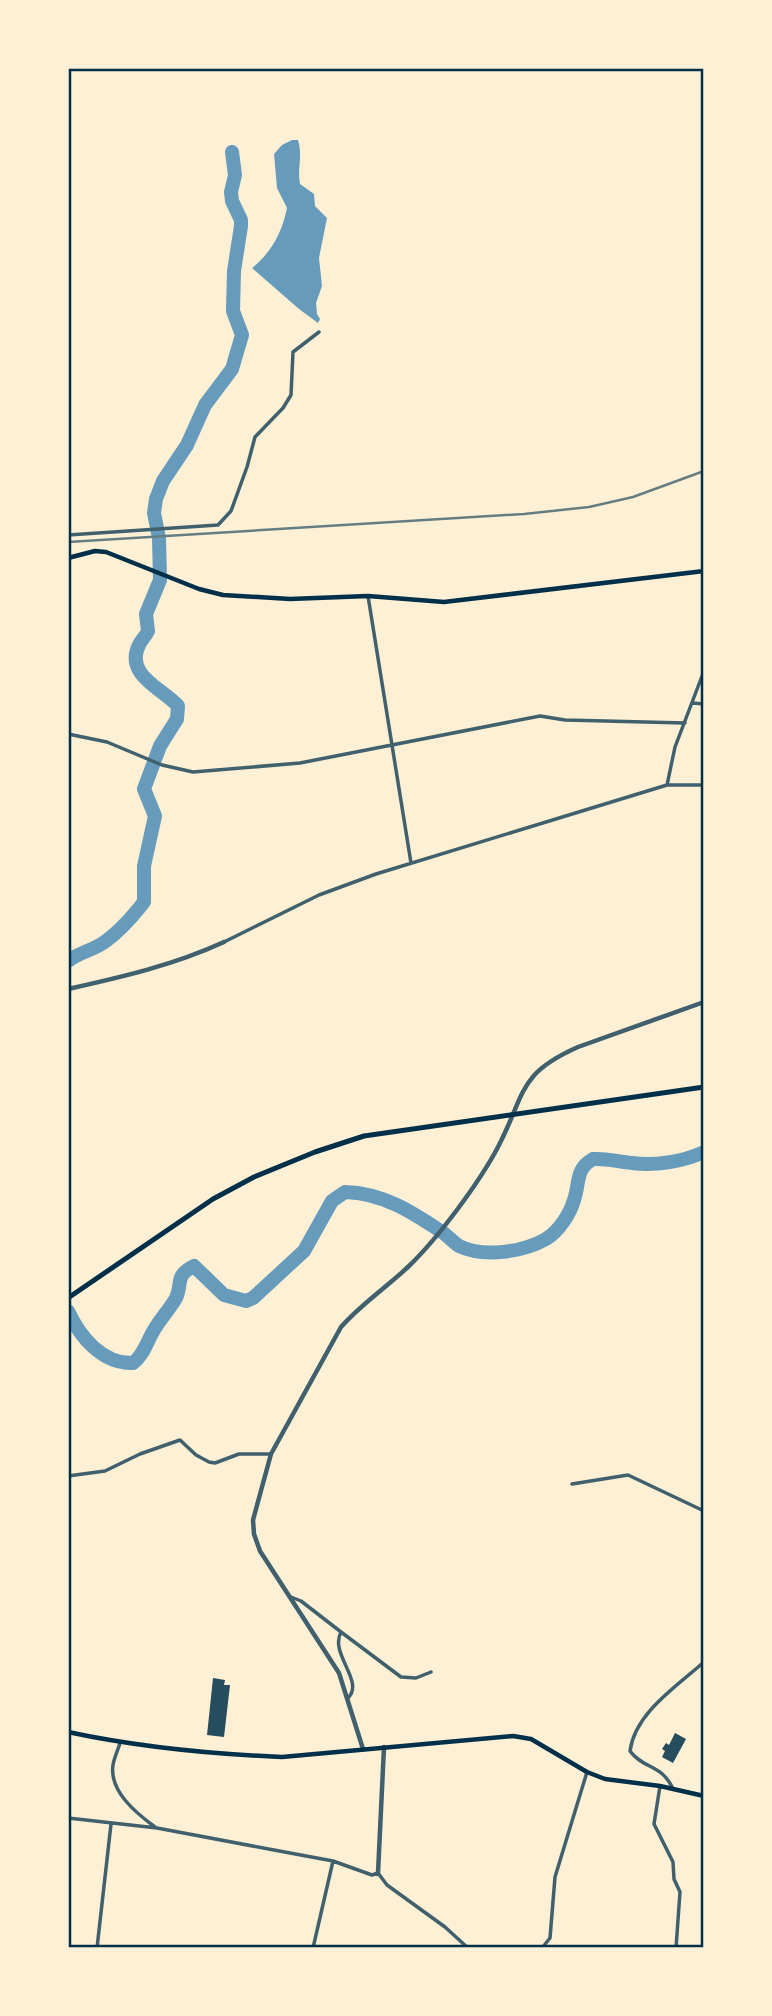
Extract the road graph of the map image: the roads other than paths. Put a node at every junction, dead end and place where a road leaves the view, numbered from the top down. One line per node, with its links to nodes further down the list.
1 (319, 332): 2 (street)
2 (68, 535)
3 (68, 558): 5 (main road)
4 (704, 571): 5 (main road)
5 (368, 596): 11 (street)
6 (704, 671): 7 (street)
7 (693, 703): 8 (street); 9 (street)
8 (704, 704)
9 (685, 723): 11 (street); 12 (street)
10 (68, 734): 11 (street)
11 (393, 746): 14 (street)
12 (667, 785): 13 (street); 14 (street)
13 (704, 785)
14 (411, 863): 15 (street)
15 (224, 942): 16 (street)
16 (70, 988)
17 (704, 1002): 19 (street)
18 (704, 1087): 19 (highway)
19 (513, 1113): 20 (highway); 21 (street)
20 (68, 1298)
21 (271, 1454): 22 (street); 25 (street)
22 (68, 1476)
23 (572, 1484): 24 (street)
24 (704, 1511)
25 (290, 1597): 26 (street); 29 (street)
26 (341, 1632): 28 (street); 29 (street)
27 (704, 1662): 36 (street)
28 (431, 1672)
29 (348, 1698): 33 (street)
30 (68, 1732): 31 (main road)
31 (120, 1743): 33 (main road); 40 (street)
32 (384, 1747): 33 (main road); 34 (main road); 42 (street)
33 (363, 1749)
34 (587, 1772): 35 (main road); 46 (street)
35 (660, 1786): 36 (main road); 47 (street)
36 (673, 1789): 37 (main road)
37 (704, 1796)
38 (68, 1818): 39 (street)
39 (111, 1824): 40 (street); 43 (street)
40 (157, 1828): 41 (street)
41 (333, 1861): 42 (street); 44 (street)
42 (378, 1873): 45 (street)
43 (97, 1948)
44 (313, 1948)
45 (468, 1948)
46 (542, 1948)
47 (676, 1948)

